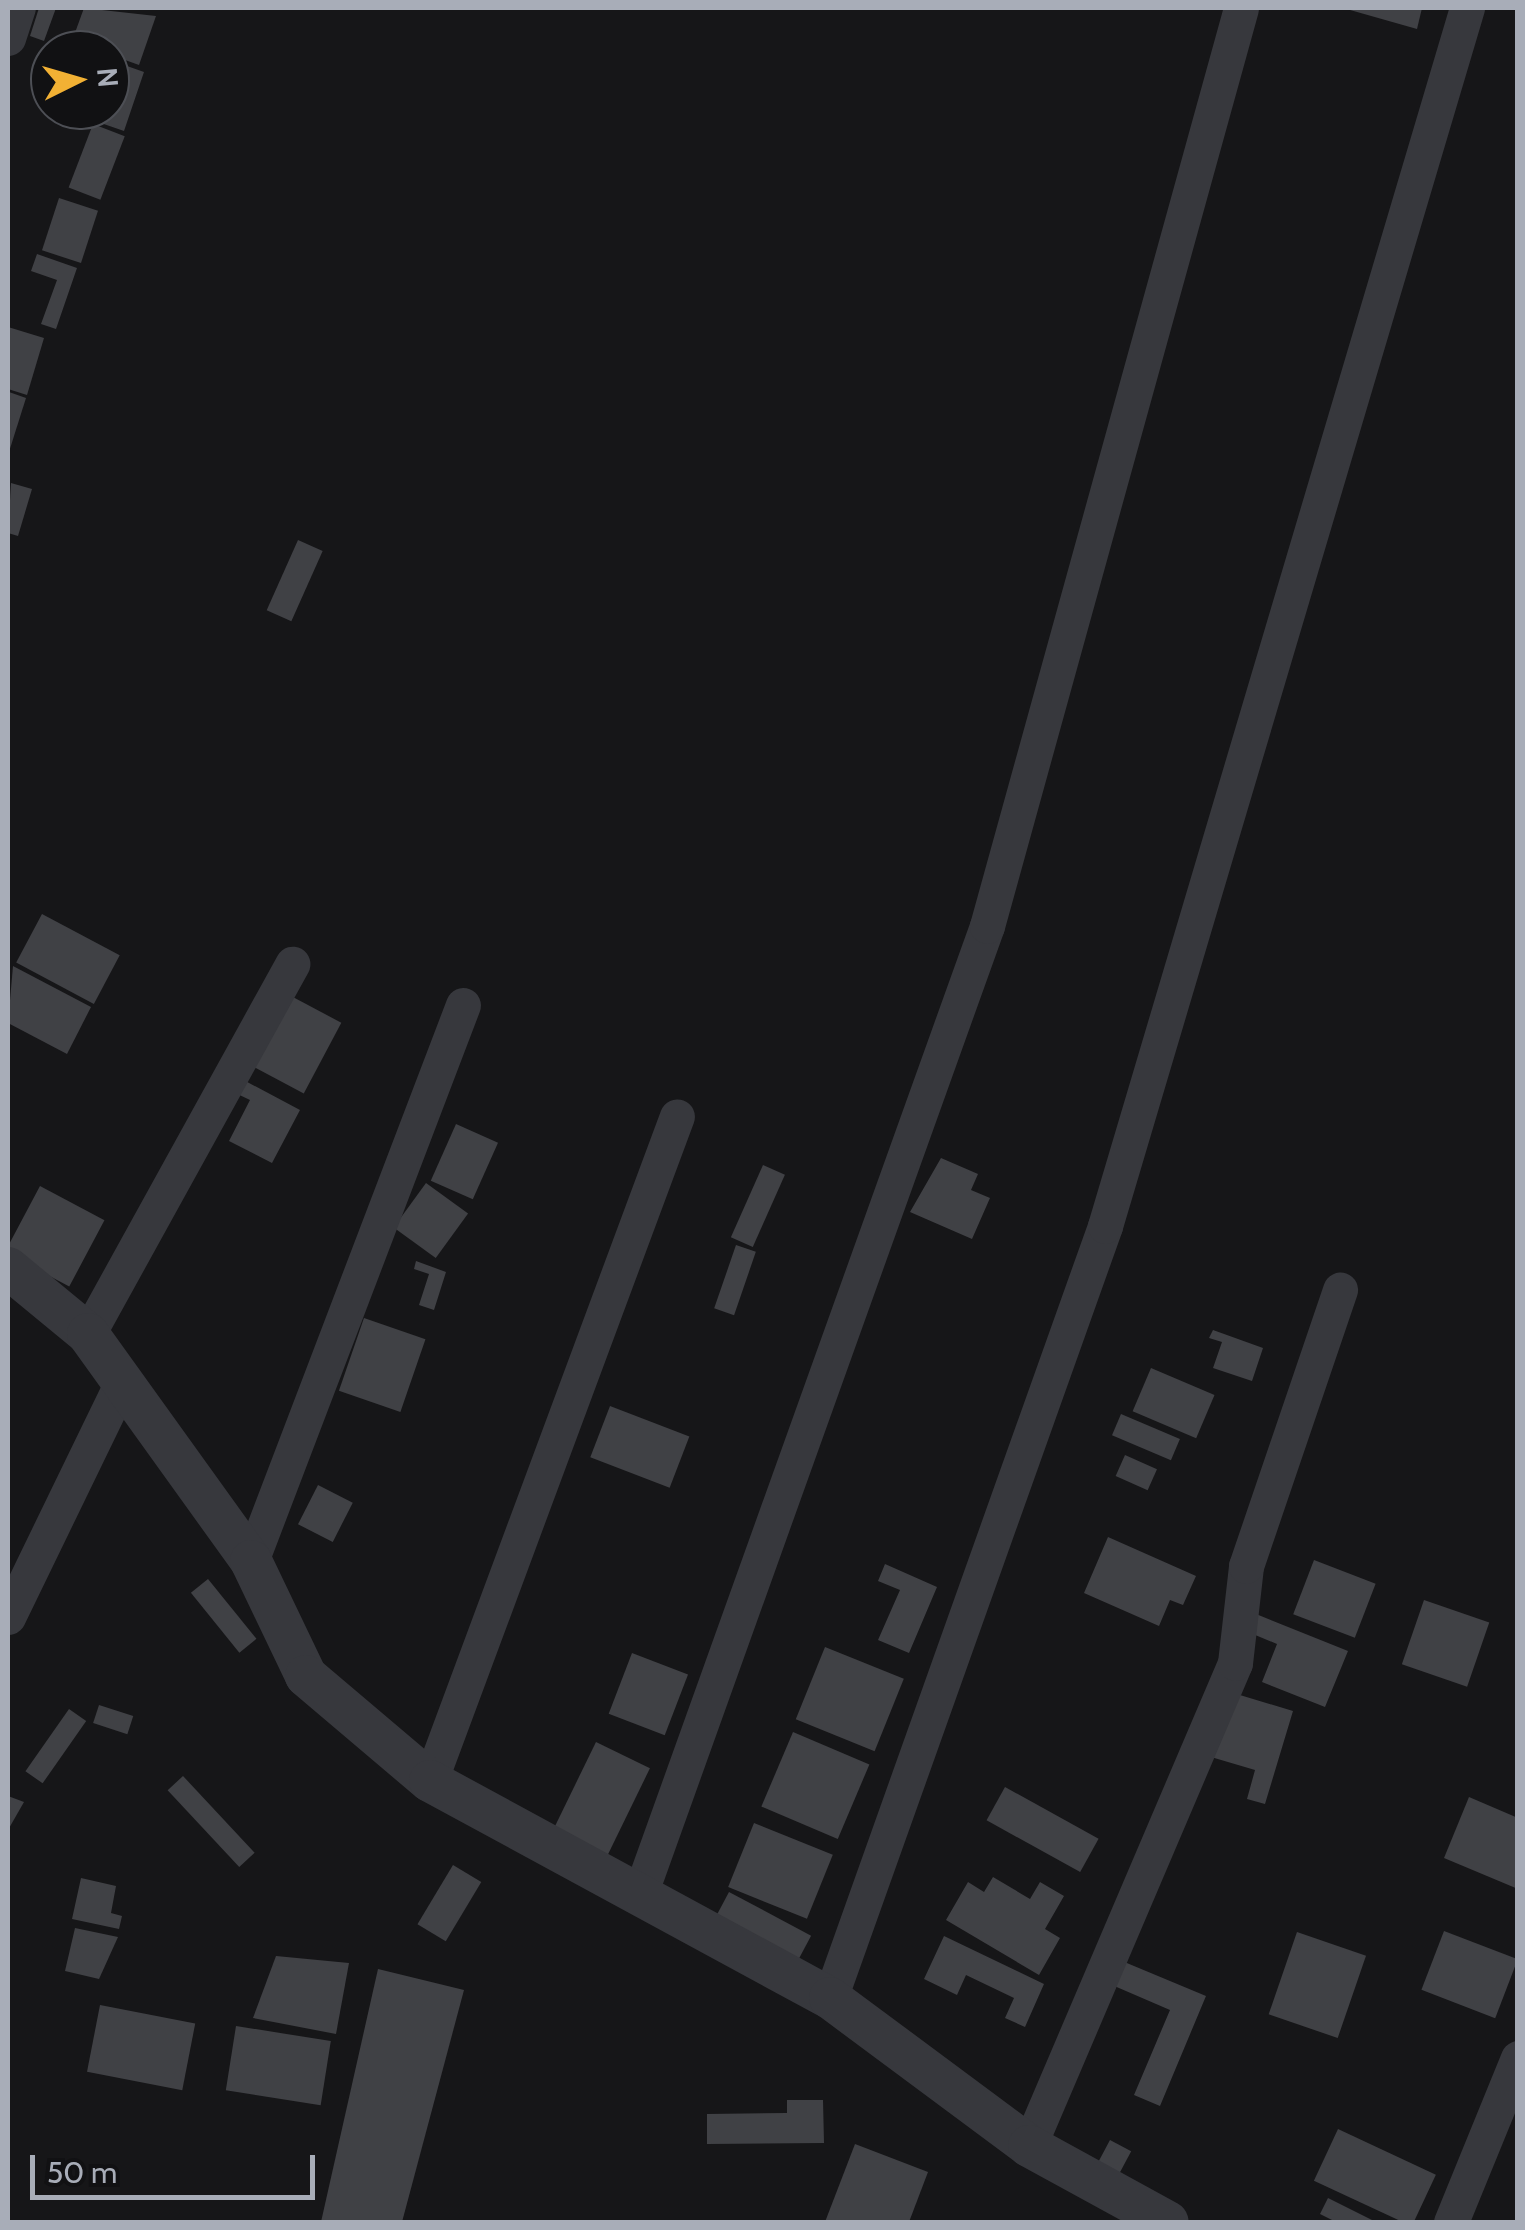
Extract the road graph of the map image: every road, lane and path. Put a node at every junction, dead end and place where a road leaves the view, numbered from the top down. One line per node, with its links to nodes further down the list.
1 (18, 8): 4 (street)
2 (1242, 8): 15 (street)
3 (1467, 8): 16 (street)
4 (8, 38)
5 (292, 964): 10 (street)
6 (463, 1005): 12 (street)
7 (677, 1116): 14 (street)
8 (8, 1268): 10 (street)
9 (1340, 1290): 18 (street)
10 (88, 1334): 11 (street)
11 (122, 1382): 12 (street); 13 (street)
12 (252, 1562): 14 (street)
13 (8, 1617)
14 (430, 1781): 15 (street)
15 (640, 1894): 16 (street)
16 (830, 1998): 18 (street)
17 (1518, 2058): 20 (street)
18 (1030, 2146): 19 (street)
19 (1168, 2222)
20 (1451, 2222)

